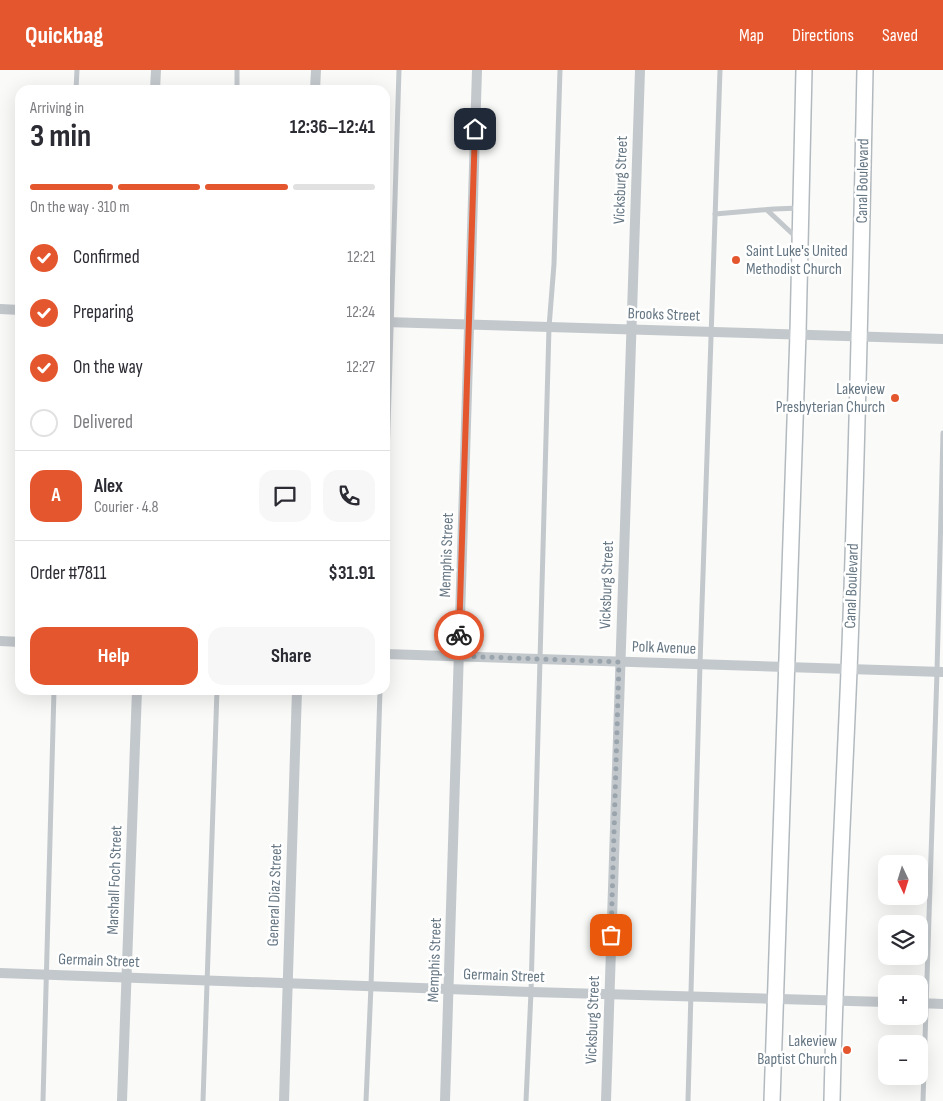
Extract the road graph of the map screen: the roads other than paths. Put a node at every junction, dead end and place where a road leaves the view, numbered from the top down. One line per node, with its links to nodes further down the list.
1 (77, 70): 12 (lane)
2 (156, 70): 13 (street)
3 (237, 70): 14 (lane)
4 (316, 70): 15 (street)
5 (399, 70): 20 (lane)
6 (477, 70): 24 (street, Memphis Street)
7 (560, 70): 25 (lane)
8 (640, 70): 26 (street, Vicksburg Street)
9 (720, 70): 18 (lane)
10 (804, 70): 16 (main road)
11 (865, 70): 29 (main road, Canal Boulevard)
12 (76, 85)
13 (155, 85)
14 (237, 85)
15 (315, 85)
16 (801, 208): 17 (lane); 19 (main road)
17 (767, 210): 18 (lane); 19 (lane)
18 (715, 214): 27 (lane)
19 (800, 241): 28 (main road)
20 (390, 276)
21 (0, 309): 22 (street)
22 (15, 310)
23 (390, 322): 24 (street, Brooks Street)
24 (469, 325): 25 (street, Brooks Street); 35 (street, Memphis Street)
25 (549, 327): 26 (street, Brooks Street); 36 (lane)
26 (631, 329): 27 (street, Brooks Street); 37 (street, Vicksburg Street)
27 (712, 331): 28 (street, Brooks Street); 38 (lane)
28 (798, 334): 29 (street, Brooks Street); 39 (main road)
29 (859, 335): 30 (street, Brooks Street); 40 (main road, Canal Boulevard)
30 (943, 339)
31 (943, 433): 41 (lane)
32 (0, 641): 33 (street)
33 (15, 642)
34 (390, 654): 35 (street, Polk Avenue)
35 (459, 656): 36 (street, Polk Avenue); 54 (street, Memphis Street)
36 (539, 659): 37 (street, Polk Avenue); 55 (lane)
37 (619, 662): 38 (street, Polk Avenue); 56 (street, Vicksburg Street)
38 (700, 664): 39 (street, Polk Avenue); 57 (lane)
39 (785, 667): 40 (street, Polk Avenue); 58 (main road)
40 (849, 669): 41 (street, Polk Avenue); 59 (main road, Canal Boulevard)
41 (940, 672): 49 (lane)
42 (54, 695): 48 (lane)
43 (137, 695): 50 (street, Marshall Foch Street)
44 (217, 695): 51 (lane)
45 (297, 695): 52 (street, General Diaz Street)
46 (380, 695): 53 (lane)
47 (0, 973): 48 (street, Germain Street)
48 (46, 975): 50 (street, Germain Street); 64 (lane)
49 (924, 975)
50 (126, 977): 51 (street, Germain Street); 65 (street, Marshall Foch Street)
51 (206, 980): 52 (street, Germain Street); 66 (lane)
52 (288, 983): 53 (street, Germain Street); 67 (street, General Diaz Street)
53 (371, 986): 54 (street, Germain Street); 68 (lane)
54 (449, 989): 55 (street, Germain Street); 69 (street, Memphis Street)
55 (531, 992): 56 (street, Germain Street); 70 (lane)
56 (609, 994): 57 (street, Germain Street); 71 (street, Vicksburg Street)
57 (691, 996): 58 (street, Germain Street); 72 (lane)
58 (776, 999): 59 (street, Germain Street); 73 (main road)
59 (834, 1000): 60 (street, Germain Street); 74 (main road, Canal Boulevard)
60 (878, 1002)
61 (928, 1003): 62 (street)
62 (943, 1004)
63 (922, 1025): 75 (lane)
64 (43, 1101)
65 (122, 1101)
66 (203, 1101)
67 (284, 1101)
68 (366, 1101)
69 (446, 1101)
70 (526, 1101)
71 (606, 1101)
72 (688, 1101)
73 (772, 1101)
74 (832, 1101)
75 (923, 1101)

